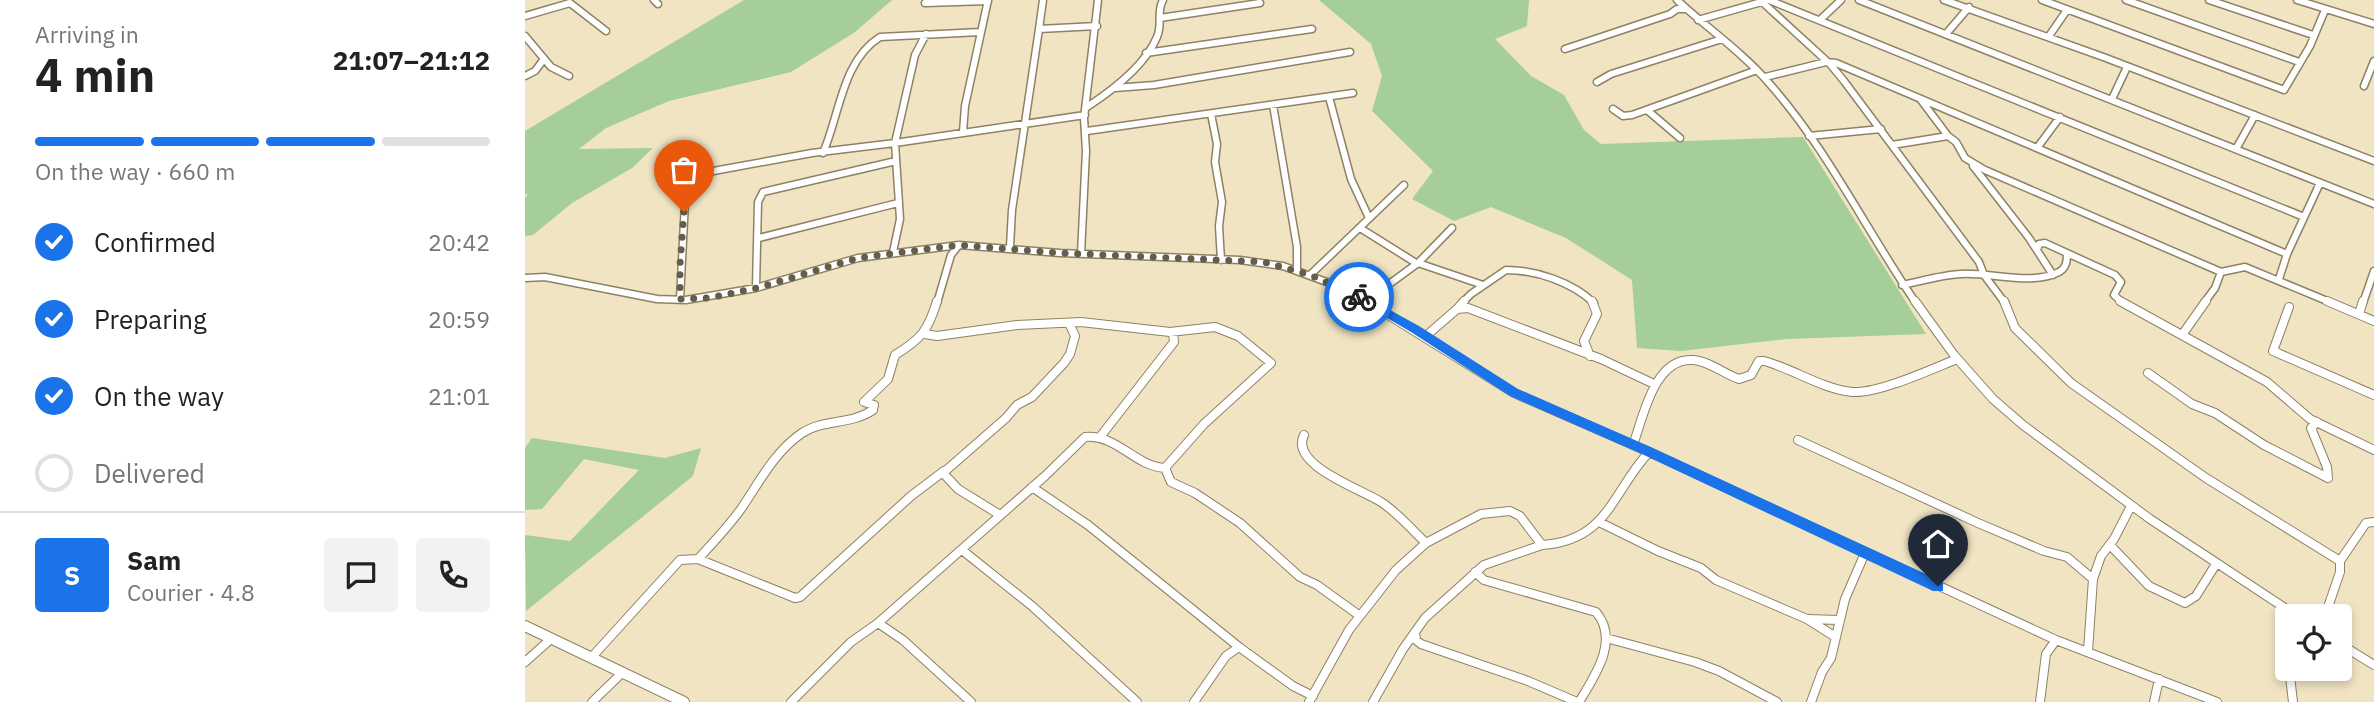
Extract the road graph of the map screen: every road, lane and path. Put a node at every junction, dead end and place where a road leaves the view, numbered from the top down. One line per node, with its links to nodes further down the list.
1 (579, 0): 16 (street)
2 (988, 0): 15 (street); 31 (street)
3 (1043, 0): 28 (street)
4 (1098, 0): 27 (street)
5 (1163, 0): 23 (street)
6 (1677, 0): 19 (street)
7 (1765, 0): 24 (street); 25 (street); 43 (street)
8 (1841, 0): 24 (street)
9 (1859, 0): 33 (street)
10 (1944, 0): 18 (street)
11 (2042, 0): 20 (street)
12 (2126, 0): 44 (street)
13 (2209, 0): 34 (street)
14 (2297, 0): 21 (street)
15 (925, 2)
16 (570, 3): 22 (street); 30 (street)
17 (1260, 3): 23 (street)
18 (1969, 7): 33 (street); 36 (street)
19 (1686, 9): 25 (street); 38 (street)
20 (2067, 10): 36 (street); 44 (street)
21 (2325, 10): 26 (street); 34 (street)
22 (525, 16)
23 (1160, 18): 40 (street)
24 (1821, 19): 64 (street)
25 (1698, 20): 37 (street)
26 (2374, 24)
27 (1097, 26): 28 (street); 58 (street)
28 (1039, 29): 65 (street)
29 (1312, 29): 40 (street)
30 (606, 31)
31 (980, 32): 32 (street); 68 (street)
32 (926, 34): 72 (street); 76 (street)
33 (1946, 34): 56 (street)
34 (2313, 35): 44 (street)
35 (525, 36): 41 (street)
36 (2049, 36): 45 (street)
37 (1722, 39): 46 (street); 50 (street)
38 (1565, 49)
39 (1350, 52): 52 (street)
40 (1146, 53): 52 (street)
41 (544, 59): 47 (street); 48 (street)
42 (2374, 61): 51 (street)
43 (1826, 62): 49 (street); 55 (street); 66 (street)
44 (2299, 62)
45 (2127, 67): 56 (street); 63 (street)
46 (1757, 69): 49 (street); 60 (street)
47 (525, 76)
48 (569, 76)
49 (1765, 77): 69 (street)
50 (1597, 82)
51 (2364, 86)
52 (1115, 88): 58 (street)
53 (1353, 93): 54 (street)
54 (1329, 97): 57 (street); 85 (street)
55 (1919, 99): 70 (street); 74 (street)
56 (2112, 99): 75 (street)
57 (1273, 105): 61 (street); 98 (street)
58 (1087, 107): 62 (street)
59 (1613, 109): 60 (street)
60 (1647, 110): 71 (street)
61 (1210, 114): 67 (street); 96 (street)
62 (1085, 115): 65 (street); 67 (street)
63 (2255, 115): 75 (street); 78 (street)
64 (2060, 117): 74 (street); 84 (street)
65 (1027, 121): 68 (street); 90 (street)
66 (1881, 129): 69 (street); 73 (street)
67 (1087, 131): 93 (street)
68 (963, 132): 72 (street)
69 (1809, 136): 107 (street)
70 (1948, 136): 73 (street); 79 (street)
71 (1680, 138)
72 (895, 143): 76 (street); 77 (street)
73 (1892, 145): 102 (street)
74 (2037, 148): 95 (street)
75 (2236, 149): 80 (street)
76 (823, 153): 109 (street)
77 (896, 161): 82 (street); 88 (street)
78 (2374, 161)
79 (1982, 171): 91 (street); 100 (street)
80 (2320, 183): 83 (street); 84 (street)
81 (1404, 185): 85 (street)
82 (898, 203): 88 (street); 92 (street)
83 (2374, 204)
84 (2304, 217): 95 (street)
85 (1369, 218): 86 (street)
86 (1360, 228): 97 (street); 101 (street)
87 (1452, 228): 97 (street)
88 (759, 238): 108 (street)
89 (959, 245): 90 (street); 92 (street); 117 (street)
90 (1010, 247): 93 (street)
91 (2037, 250): 94 (street); 103 (street)
92 (893, 252): 108 (street)
93 (1081, 254): 96 (street)
94 (2067, 254): 103 (street); 118 (street)
95 (2287, 254): 105 (street)
96 (1221, 260): 98 (street)
97 (1417, 263): 106 (street); 110 (street)
98 (1297, 271): 101 (street)
99 (2374, 271): 113 (street)
100 (2221, 272): 105 (street); 118 (street)
101 (1310, 275): 110 (street)
102 (1984, 275): 103 (street); 107 (street); 145 (street)
103 (2053, 275)
104 (525, 278): 109 (street)
105 (2279, 279): 113 (street)
106 (1483, 285): 112 (street); 120 (street)
107 (1902, 285): 121 (street)
108 (757, 288): 109 (street)
109 (680, 299)
110 (1367, 301): 119 (street)
111 (2290, 307): 124 (street)
112 (1457, 309): 119 (street); 120 (street)
113 (2359, 314): 114 (street)
114 (2374, 321)
115 (1069, 323): 116 (street); 117 (street); 133 (street)
116 (1173, 332): 127 (street); 132 (street)
117 (925, 334): 144 (street)
118 (2182, 335): 125 (street)
119 (1426, 336): 129 (street)
120 (1590, 356): 123 (street)
121 (1957, 359): 123 (street); 135 (street)
122 (2148, 373): 125 (street)
123 (1654, 384): 129 (street)
124 (2374, 395)
125 (2317, 422): 130 (street)
126 (1304, 435): 139 (street)
127 (1100, 437): 132 (street); 134 (street)
128 (1798, 440): 148 (street)
129 (1633, 445): 131 (street)
130 (2374, 450)
131 (1649, 452): 138 (street); 143 (street)
132 (1165, 468): 151 (street)
133 (944, 471): 136 (street); 144 (street)
134 (1032, 487): 136 (street); 161 (street)
135 (2131, 506): 141 (street); 146 (street)
136 (1000, 515): 142 (street)
137 (2374, 522): 145 (street)
138 (1601, 523): 140 (street); 152 (street)
139 (1426, 543): 140 (street); 151 (street)
140 (1542, 545): 147 (street)
141 (2110, 545): 146 (street); 148 (street)
142 (962, 550): 154 (street); 175 (street)
143 (1865, 552): 153 (street); 160 (street)
144 (698, 559): 164 (street)
145 (2340, 561): 150 (street)
146 (2216, 564): 149 (street)
147 (1475, 572): 156 (street); 159 (street)
148 (2093, 579): 162 (street)
149 (2278, 604)
150 (2329, 604)
151 (1360, 616): 170 (street)
152 (1807, 620): 153 (street); 157 (street)
153 (1839, 620): 157 (street)
154 (878, 623): 173 (street); 174 (street)
155 (525, 626): 158 (main road)
156 (1415, 632): 177 (street); 178 (street)
157 (1835, 636): 180 (street)
158 (552, 638): 164 (main road); 165 (street)
159 (1606, 638): 178 (street); 179 (street)
160 (2056, 640): 162 (street); 181 (street)
161 (1239, 647): 170 (street); 176 (street)
162 (2088, 651): 168 (street)
163 (2352, 651): 166 (street)
164 (591, 658): 167 (main road)
165 (525, 662)
166 (2374, 665)
167 (623, 672): 171 (street); 172 (main road)
168 (2159, 679): 182 (street); 183 (street)
169 (2291, 681): 184 (street)
170 (1311, 699)
171 (592, 702)
172 (684, 702)
173 (791, 702)
174 (971, 702)
175 (1137, 702)
176 (1194, 702)
177 (1373, 702)
178 (1578, 702)
179 (1777, 702)
180 (1811, 702)
181 (2040, 702)
182 (2154, 702)
183 (2217, 702)
184 (2293, 702)

